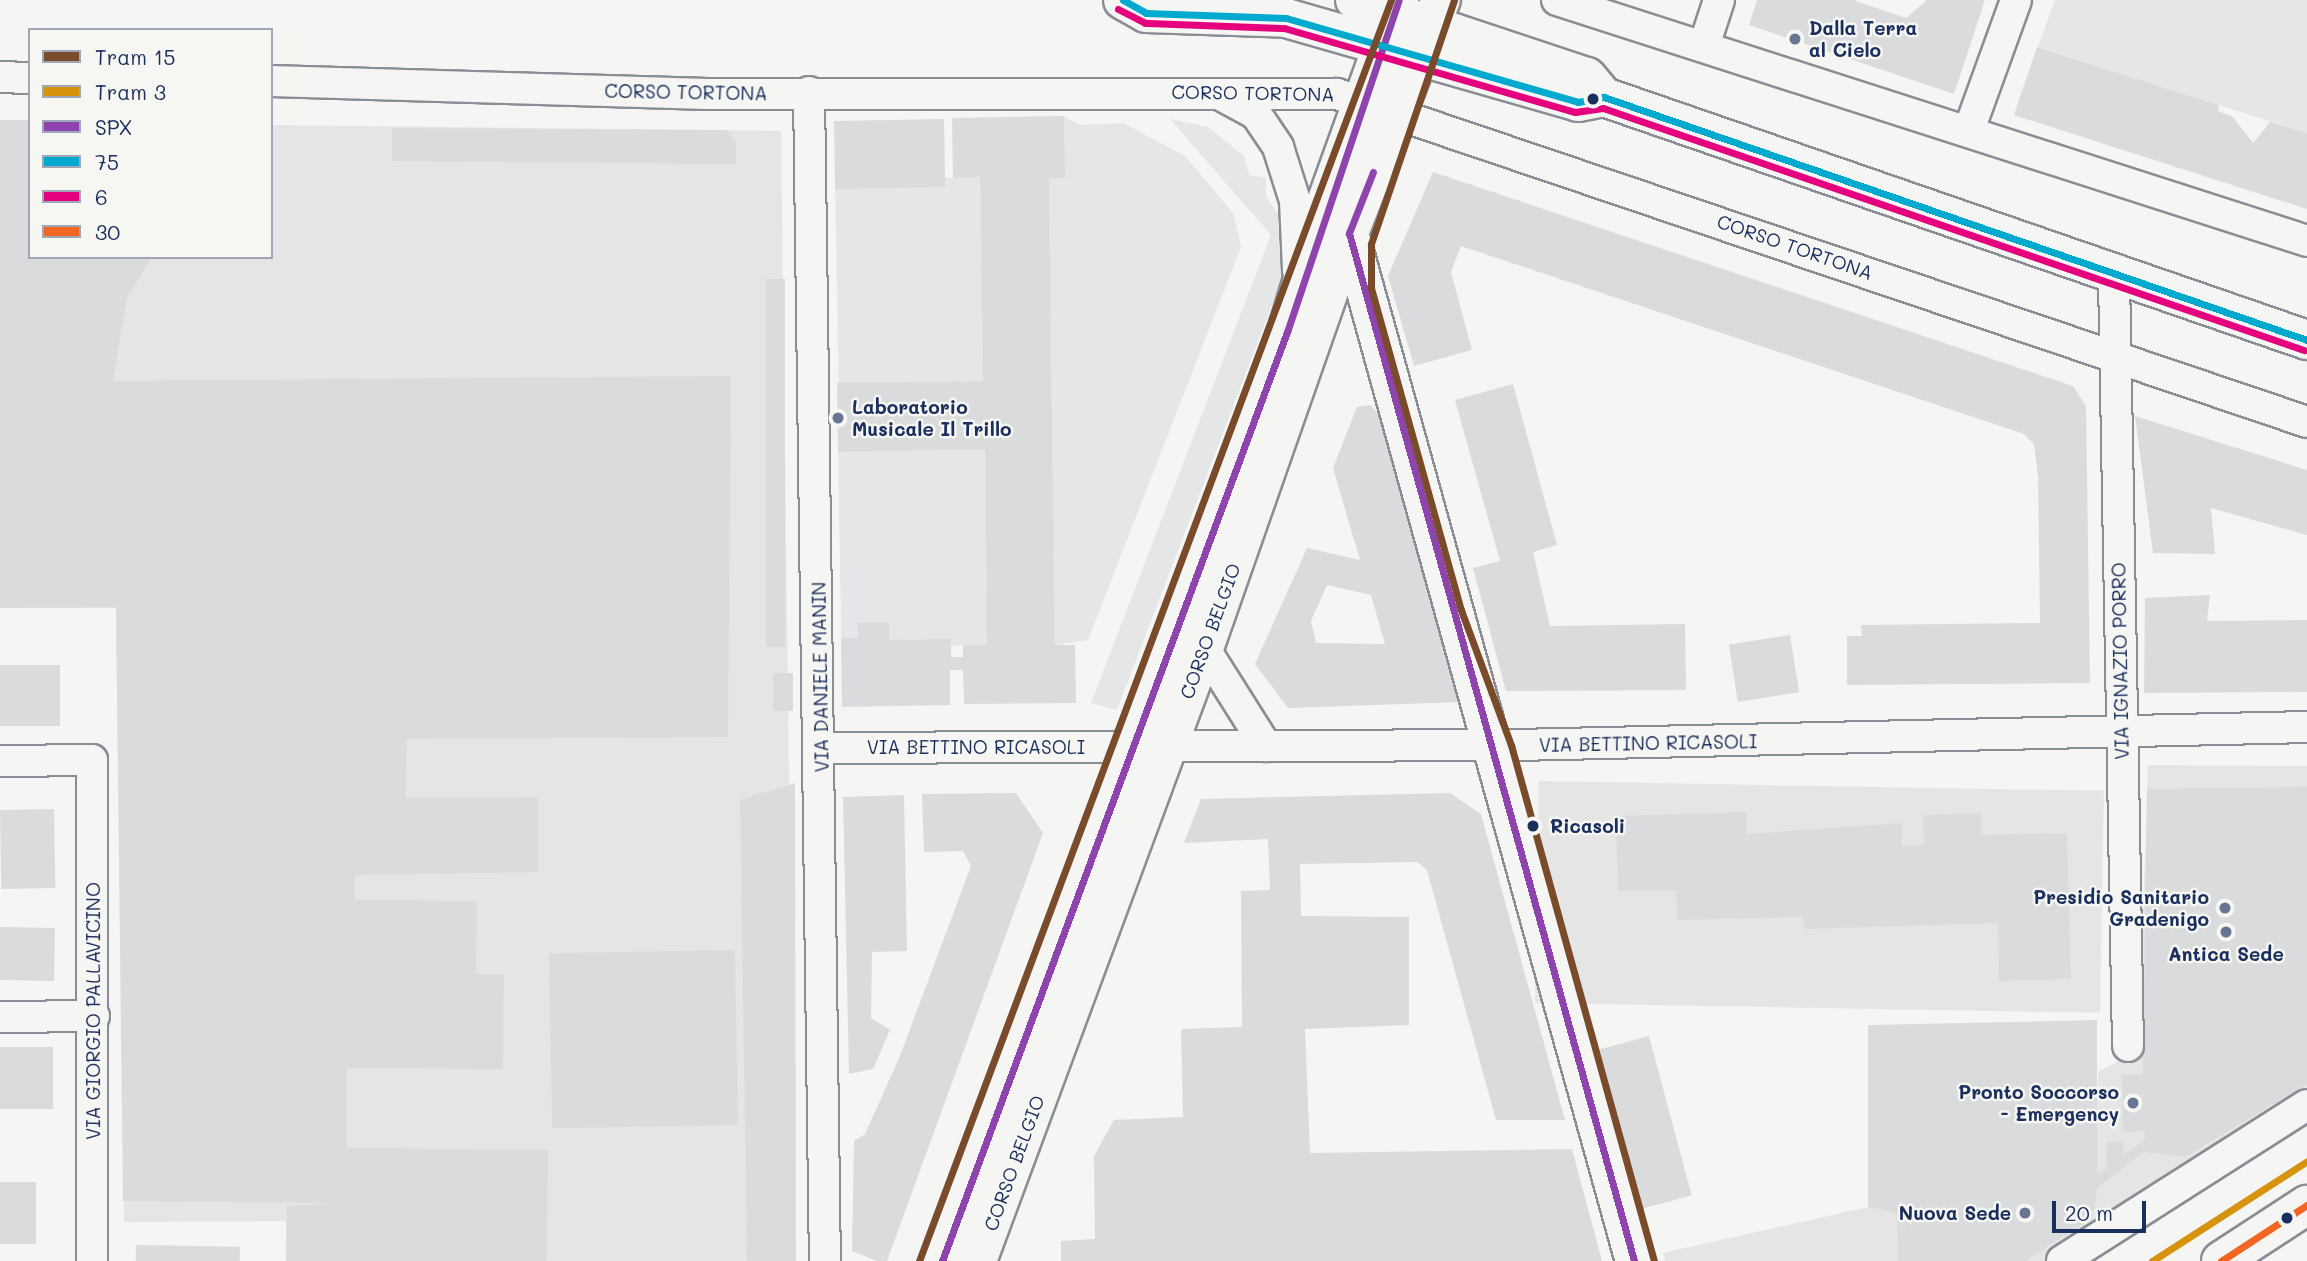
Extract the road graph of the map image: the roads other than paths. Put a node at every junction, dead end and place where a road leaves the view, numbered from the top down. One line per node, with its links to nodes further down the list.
1 (1123, 0): 6 (main road)
2 (1355, 0): 6 (main road)
3 (1557, 0): 8 (street)
4 (1719, 0): 8 (street)
5 (2016, 0): 15 (street)
6 (1393, 20): 7 (main road); 14 (main road, CORSO BELGIO)
7 (1431, 27): 14 (main road, CORSO BELGIO); 18 (main road)
8 (1704, 46): 15 (street)
9 (0, 77): 10 (street)
10 (28, 78)
11 (273, 81): 12 (street, CORSO TORTONA)
12 (809, 92): 13 (street, CORSO TORTONA); 29 (street, VIA DANIELE MANIN)
13 (1212, 92): 14 (street, CORSO TORTONA); 19 (street)
14 (1381, 106): 16 (main road, CORSO BELGIO); 19 (main road, CORSO BELGIO); 21 (street, CORSO TORTONA)
15 (1969, 130): 17 (street)
16 (1349, 233): 23 (main road, CORSO BELGIO); 27 (street)
17 (2307, 241)
18 (2114, 276): 20 (main road); 21 (street, VIA IGNAZIO PORRO)
19 (1299, 295): 28 (main road, CORSO BELGIO)
20 (2307, 340)
21 (2115, 358): 22 (street, CORSO TORTONA); 25 (street, VIA IGNAZIO PORRO)
22 (2307, 422)
23 (1204, 648): 26 (street); 28 (main road, CORSO BELGIO)
24 (2307, 727): 25 (street, VIA BETTINO RICASOLI)
25 (2121, 735): 27 (street, VIA BETTINO RICASOLI); 33 (street, VIA IGNAZIO PORRO)
26 (1266, 746): 27 (street, VIA BETTINO RICASOLI); 28 (street, VIA BETTINO RICASOLI)
27 (1486, 746): 40 (street)
28 (1150, 747): 29 (street, VIA BETTINO RICASOLI); 38 (main road, CORSO BELGIO); 39 (main road, CORSO BELGIO)
29 (822, 748): 37 (street, VIA DANIELE MANIN)
30 (0, 761): 31 (street, VIA GIORGIO PALLAVICINO)
31 (94, 1016): 32 (street); 36 (street, VIA GIORGIO PALLAVICINO)
32 (0, 1017)
33 (2128, 1046)
34 (2307, 1105): 41 (street)
35 (2307, 1205): 42 (main road)
36 (92, 1261)
37 (824, 1261)
38 (942, 1261)
39 (978, 1261)
40 (1634, 1261)
41 (2062, 1261)
42 (2221, 1261)

